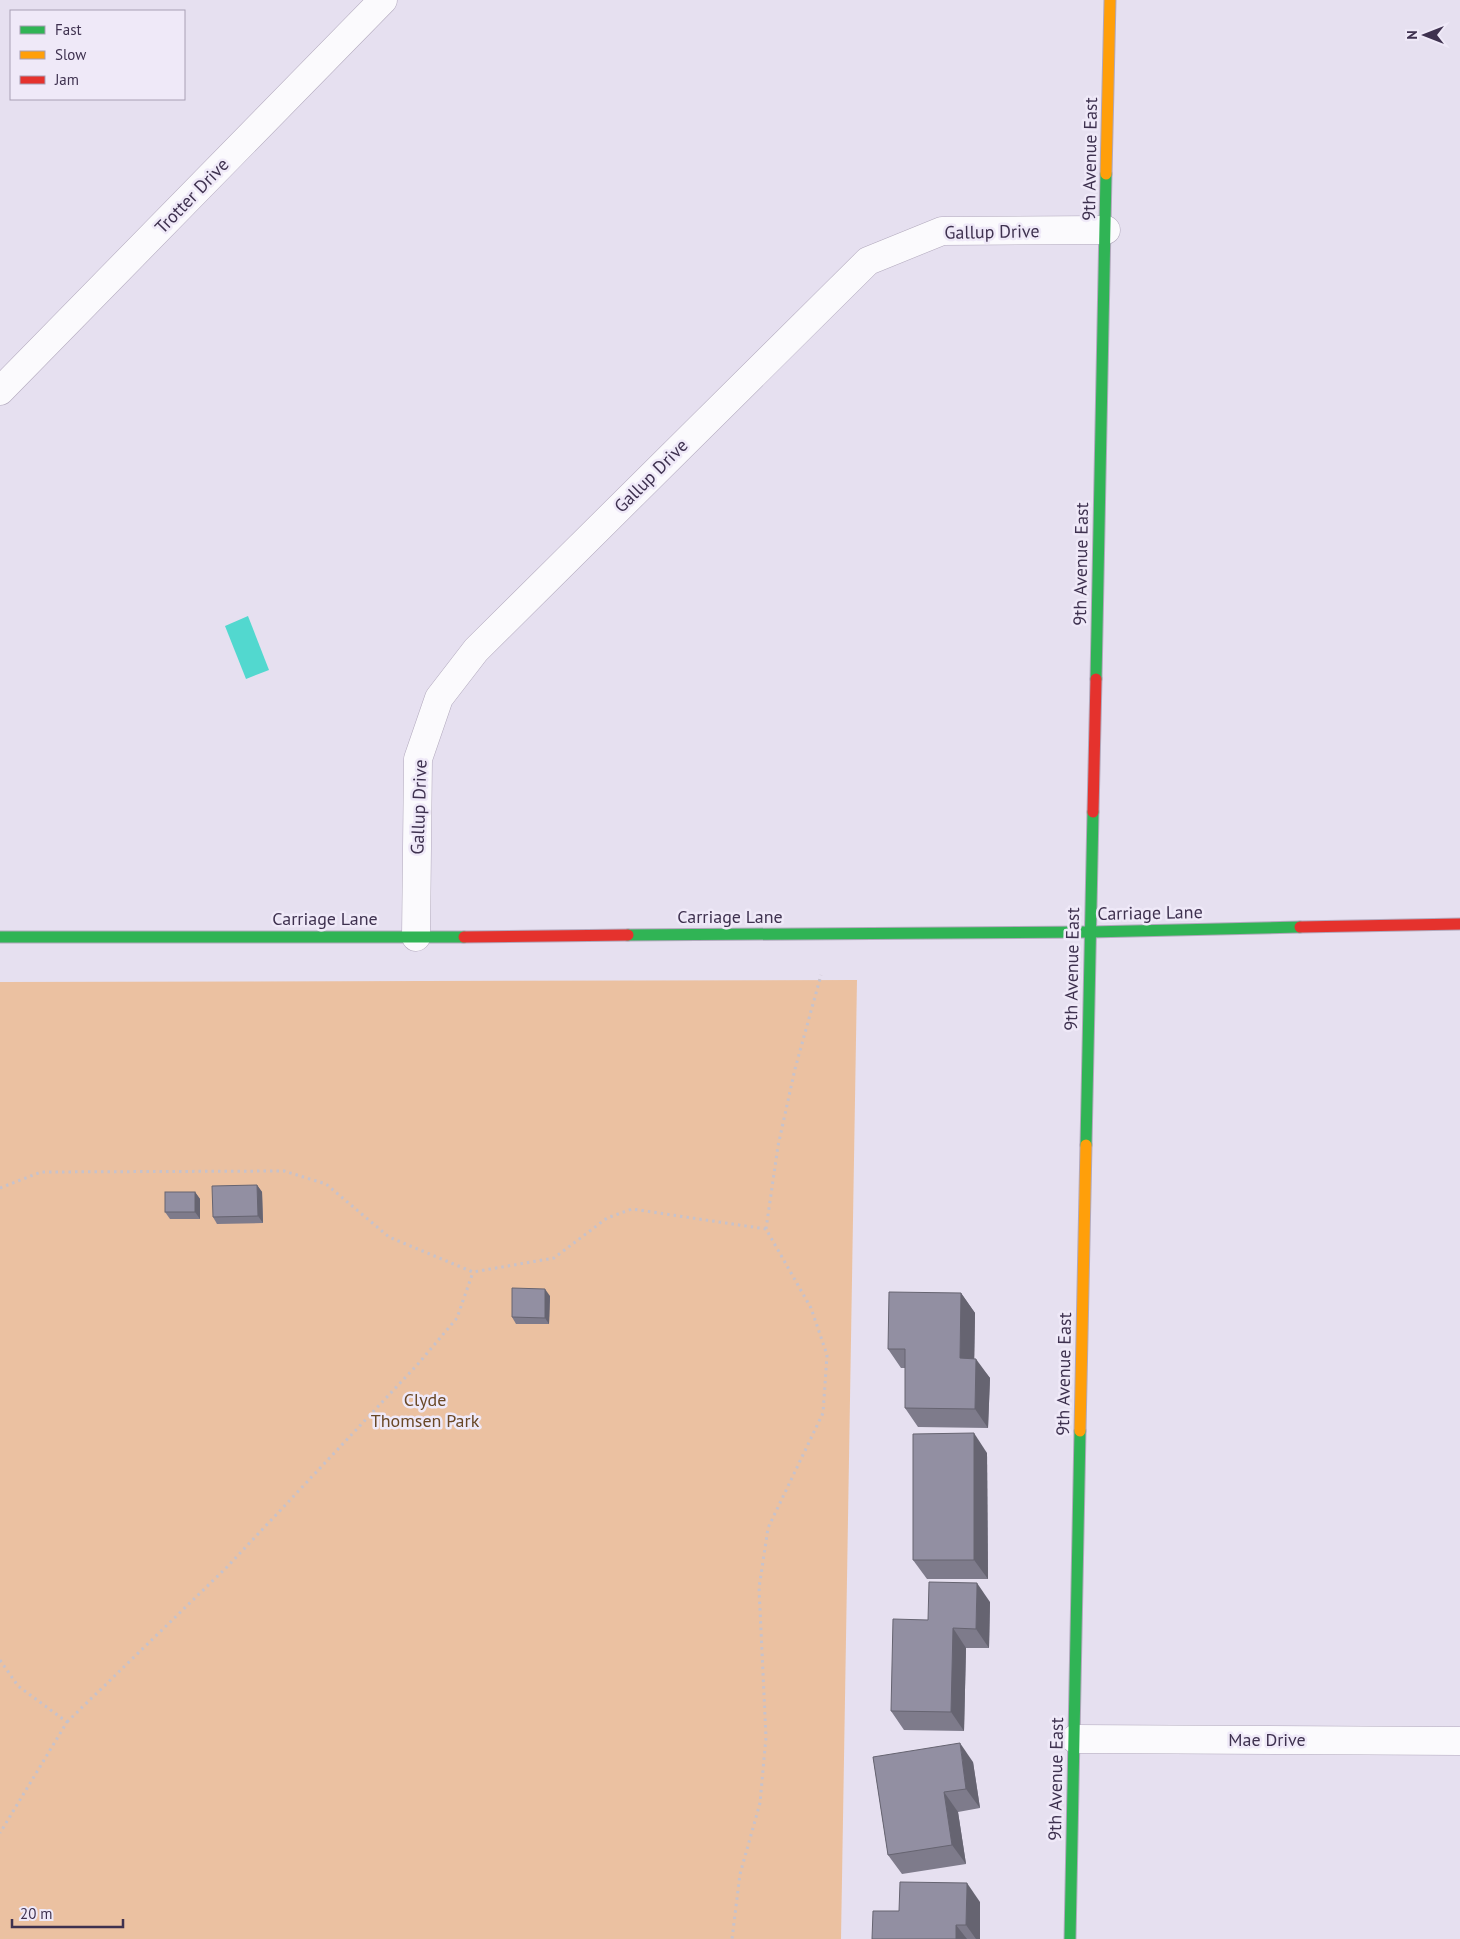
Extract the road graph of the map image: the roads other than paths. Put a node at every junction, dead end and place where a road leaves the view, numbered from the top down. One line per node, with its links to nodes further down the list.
1 (383, 0): 4 (street, Trotter Drive)
2 (1110, 0): 3 (street, 9th Avenue East)
3 (1106, 230): 6 (street, 9th Avenue East); 8 (street, Gallup Drive)
4 (0, 391)
5 (1460, 924): 6 (street, Carriage Lane)
6 (1090, 932): 8 (street, Carriage Lane); 9 (street, 9th Avenue East)
7 (0, 937): 8 (street, Carriage Lane)
8 (416, 937)
9 (1075, 1739): 10 (street, Mae Drive); 11 (street, 9th Avenue East)
10 (1460, 1741)
11 (1070, 1939)

